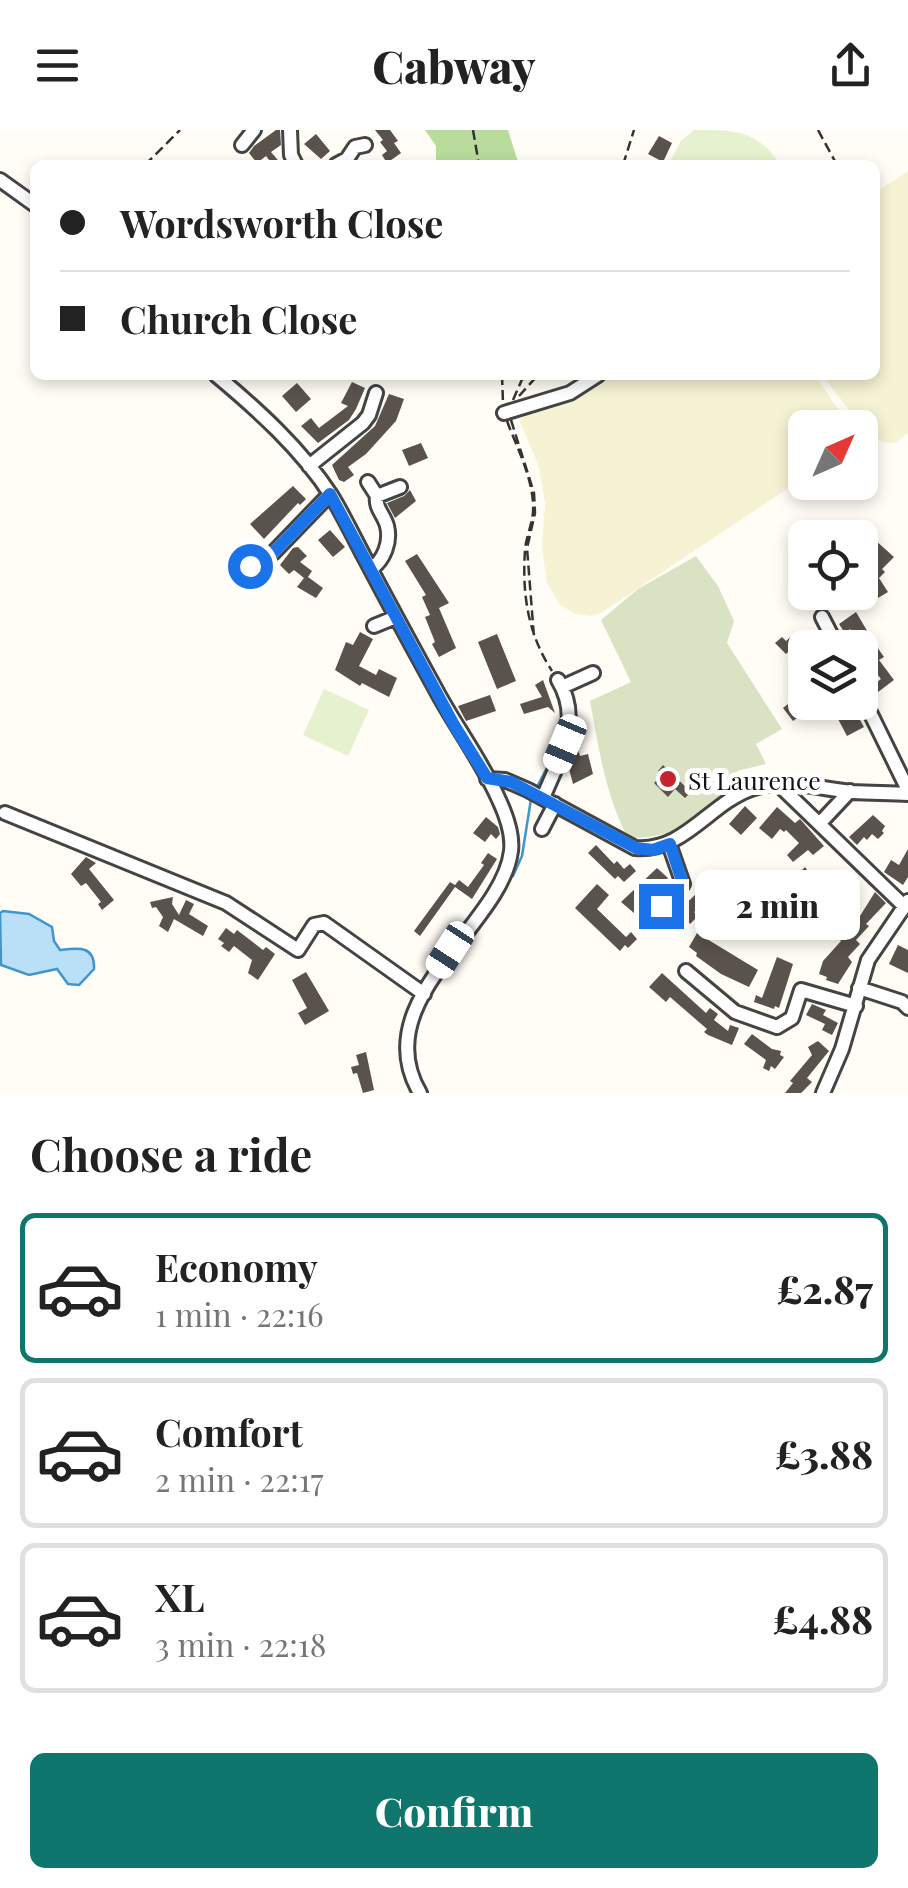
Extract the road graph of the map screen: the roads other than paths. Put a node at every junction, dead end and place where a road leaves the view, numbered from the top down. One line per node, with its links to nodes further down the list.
1 (254, 130): 3 (street)
2 (290, 130): 5 (street)
3 (242, 145)
4 (365, 145): 6 (street)
5 (294, 160)
6 (345, 160)
7 (0, 180): 8 (street)
8 (30, 201)
9 (223, 380): 13 (street)
10 (590, 380): 12 (street)
11 (376, 393): 13 (street)
12 (506, 412)
13 (309, 466): 16 (street)
14 (368, 482): 17 (street)
15 (400, 487): 17 (street)
16 (330, 494): 18 (street); 19 (street)
17 (377, 496): 19 (street)
18 (250, 566)
19 (371, 569): 21 (street)
20 (822, 616): 23 (street)
21 (396, 617): 22 (street); 26 (street)
22 (374, 626)
23 (829, 630)
24 (593, 673): 30 (street)
25 (873, 720): 29 (street)
26 (487, 778): 30 (street); 39 (street)
27 (778, 784): 28 (street); 32 (street); 34 (street)
28 (850, 792): 29 (street); 32 (street)
29 (908, 792)
30 (541, 797): 33 (street); 34 (street)
31 (5, 812): 39 (street)
32 (821, 822): 35 (street)
33 (542, 829)
34 (670, 844): 36 (street)
35 (907, 904): 38 (street)
36 (650, 922)
37 (686, 971): 40 (street)
38 (860, 988): 40 (street); 41 (street)
39 (424, 994): 42 (street)
40 (856, 1006): 43 (street)
41 (908, 1008)
42 (420, 1093)
43 (823, 1093)

